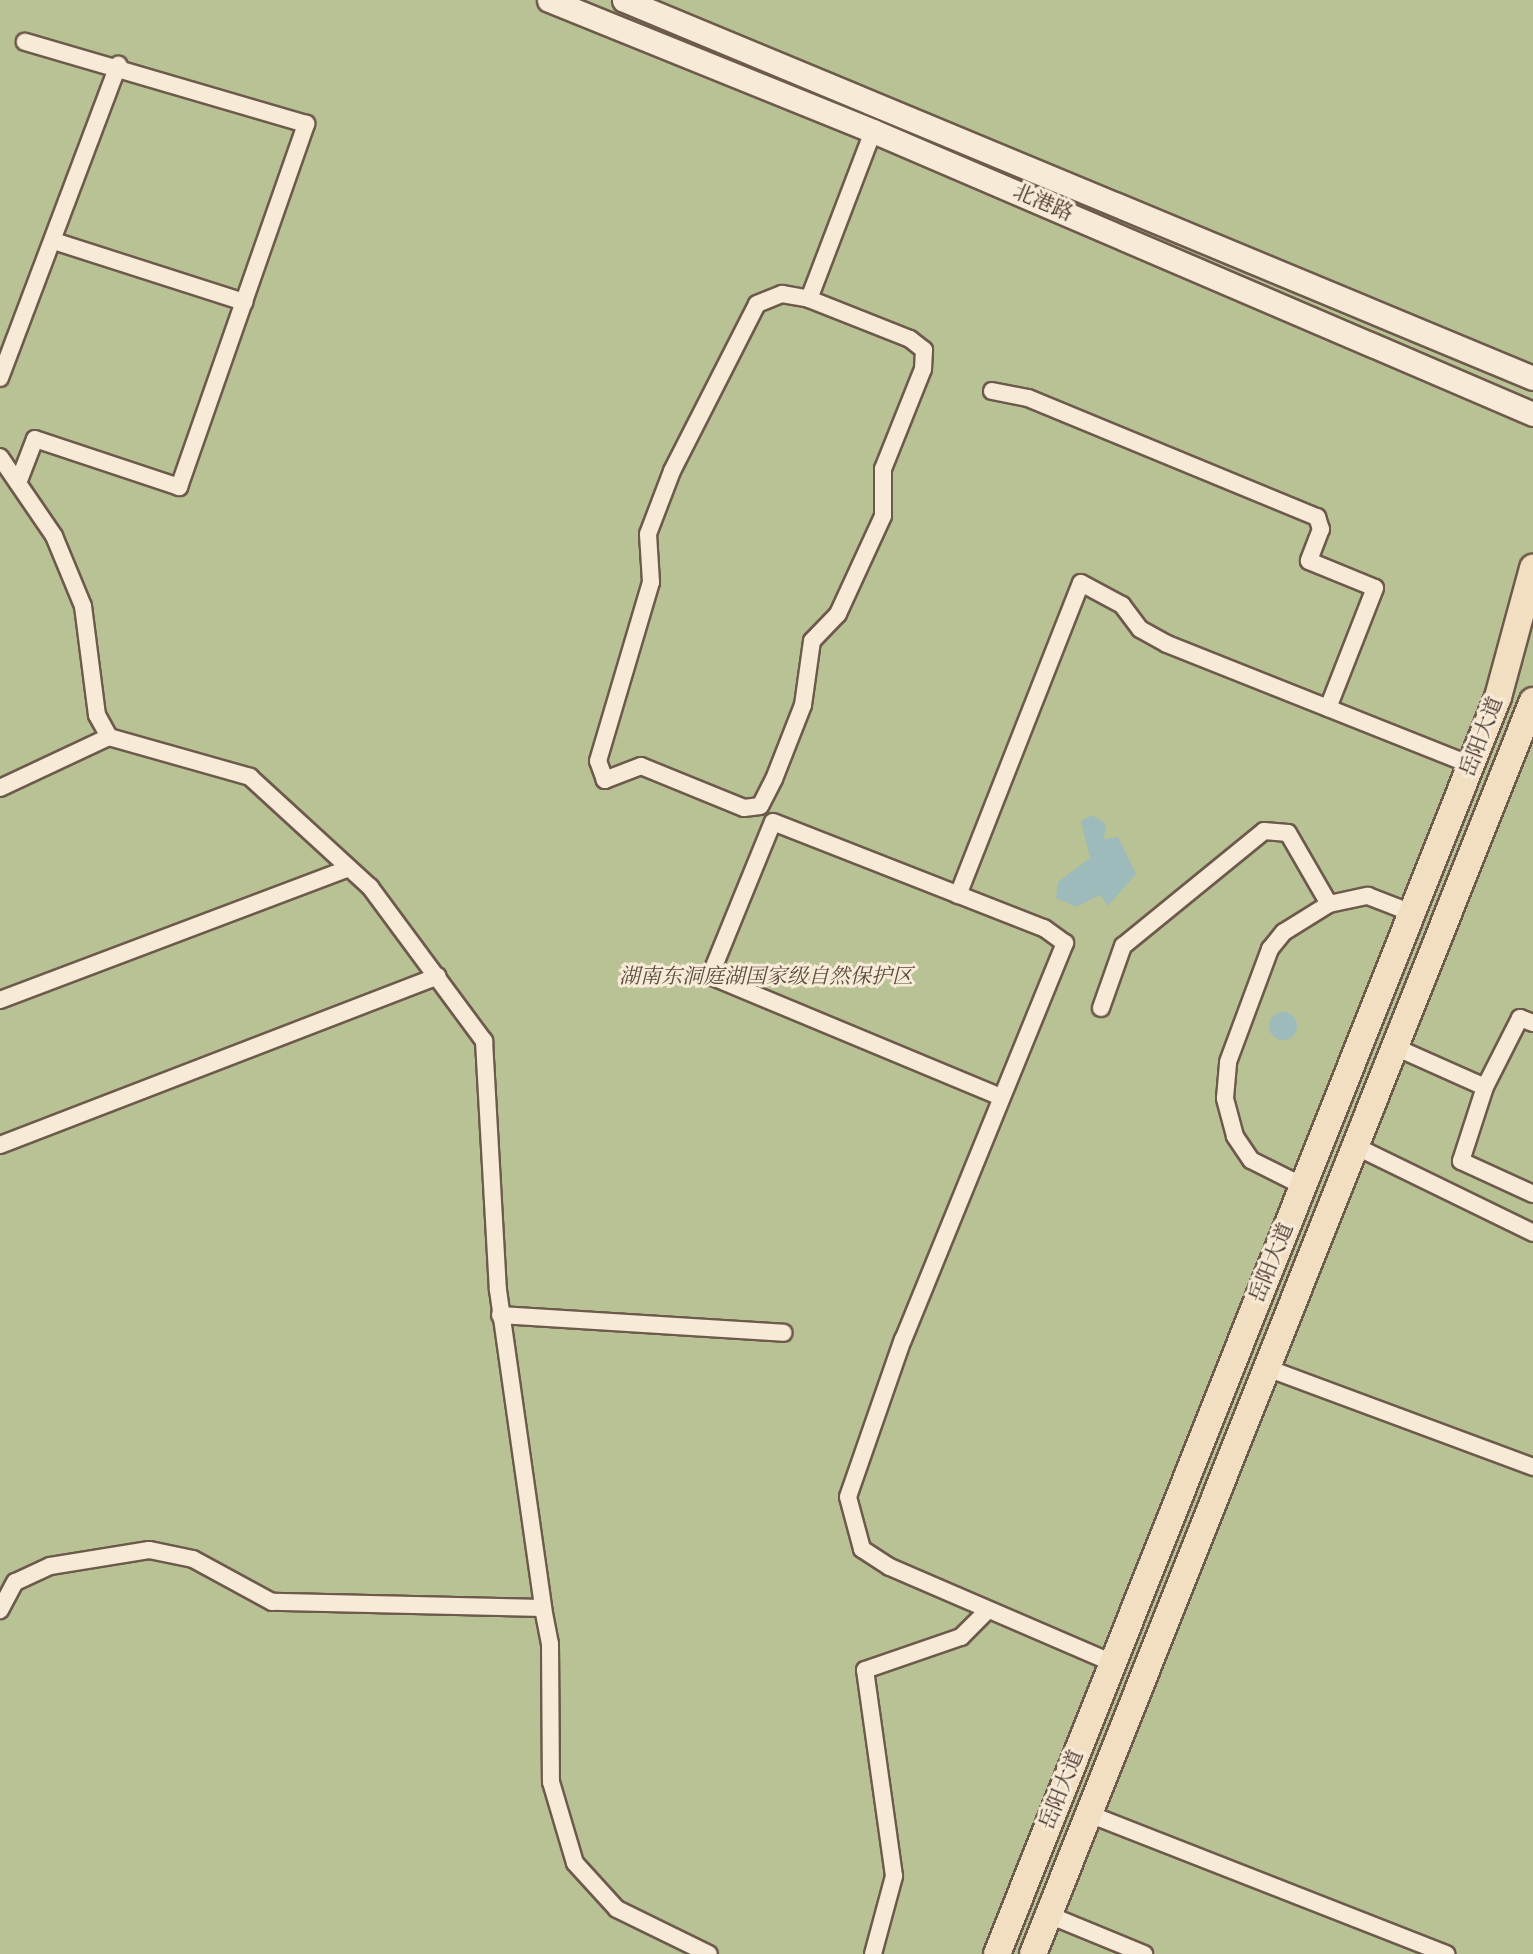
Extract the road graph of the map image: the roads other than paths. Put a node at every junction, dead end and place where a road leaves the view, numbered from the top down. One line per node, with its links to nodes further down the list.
1 (549, 0): 5 (main road, 北港路)
2 (624, 0): 10 (main road, 北港路)
3 (25, 42): 4 (street)
4 (118, 65): 6 (street); 8 (street)
5 (873, 131): 7 (street); 12 (main road, 北港路)
6 (54, 241): 8 (street); 9 (street)
7 (810, 299): 21 (street); 21 (street)
8 (244, 302): 14 (street)
9 (0, 378)
10 (1533, 379)
11 (992, 391): 17 (street)
12 (1533, 414)
13 (0, 457): 14 (street)
14 (18, 482): 18 (street)
15 (1533, 568): 19 (main road, 岳阳大道)
16 (1533, 701): 31 (main road, 岳阳大道)
17 (1328, 708): 19 (street); 24 (street)
18 (109, 737): 20 (street); 23 (street)
19 (1471, 765): 26 (main road, 岳阳大道)
20 (0, 788)
21 (761, 806): 22 (street)
22 (773, 822): 24 (street); 33 (street)
23 (347, 869): 27 (street); 28 (street)
24 (958, 895): 33 (street)
25 (1329, 904): 26 (street); 29 (street); 36 (street)
26 (1412, 913): 36 (main road, 岳阳大道)
27 (437, 976): 34 (street); 39 (street)
28 (0, 1000)
29 (1101, 1008)
30 (1533, 1023): 32 (street)
31 (1395, 1047): 32 (street); 35 (main road, 岳阳大道)
32 (1485, 1087): 37 (street)
33 (1001, 1097): 45 (street)
34 (0, 1145)
35 (1355, 1146): 38 (street); 41 (main road, 岳阳大道)
36 (1303, 1186): 46 (main road, 岳阳大道)
37 (1533, 1194)
38 (1533, 1233)
39 (500, 1315): 40 (street); 43 (street)
40 (783, 1333)
41 (1267, 1368): 42 (street); 47 (main road, 岳阳大道)
42 (1533, 1467)
43 (543, 1608): 44 (street); 49 (street)
44 (0, 1609)
45 (988, 1610): 46 (street); 50 (street)
46 (1113, 1663): 51 (main road, 岳阳大道)
47 (1089, 1814): 48 (main road, 岳阳大道); 54 (street)
48 (1049, 1915): 52 (main road, 岳阳大道); 53 (street)
49 (709, 1954)
50 (873, 1954)
51 (997, 1954)
52 (1033, 1954)
53 (1144, 1954)
54 (1447, 1954)

